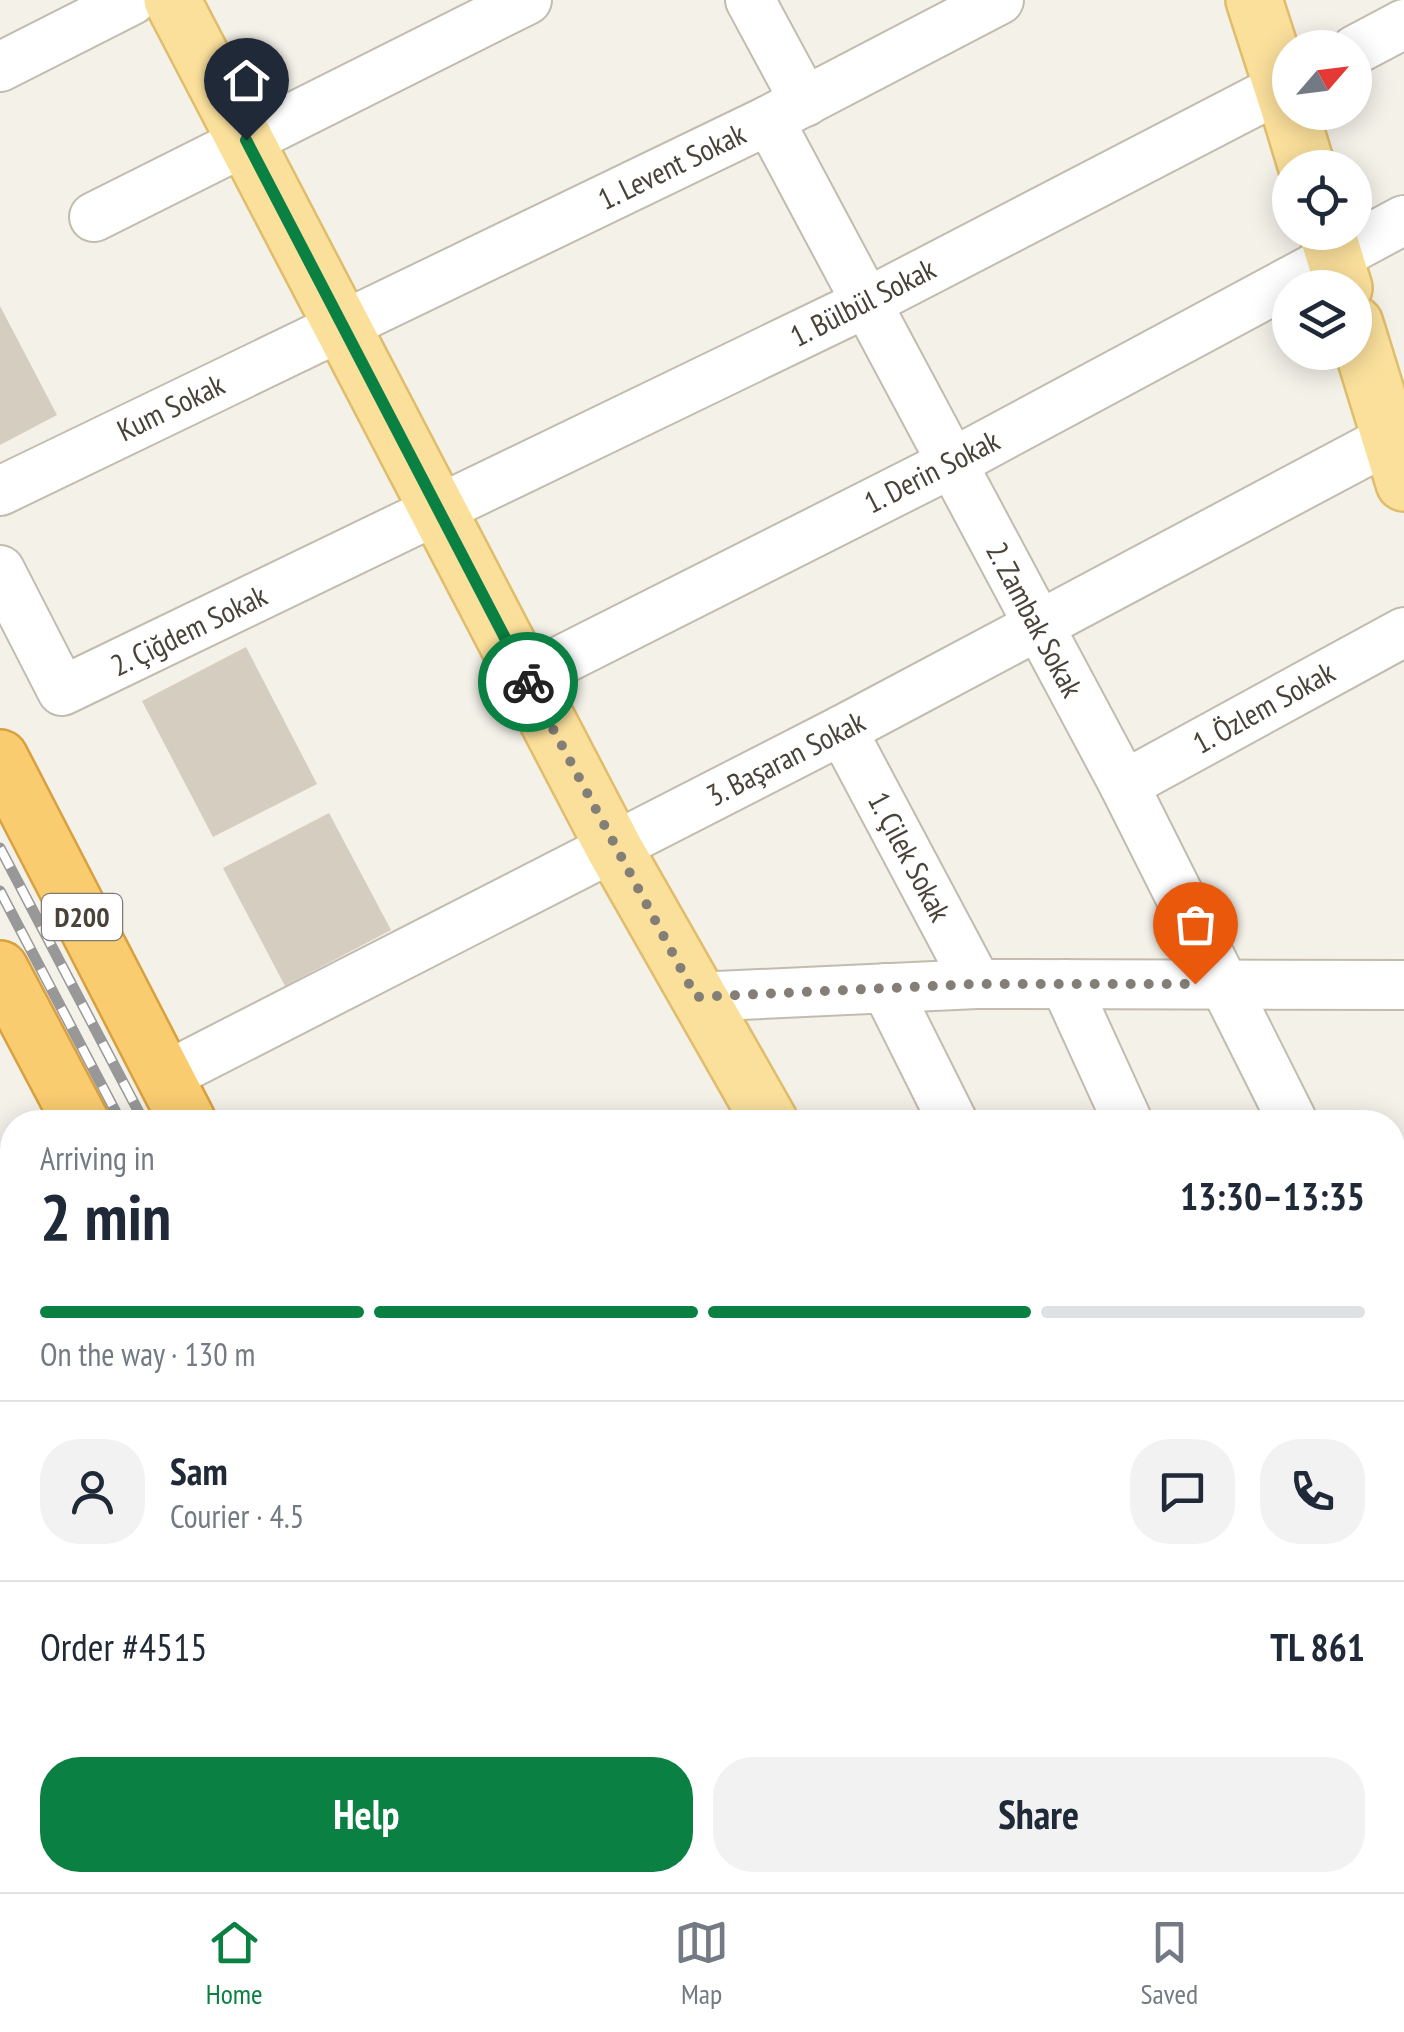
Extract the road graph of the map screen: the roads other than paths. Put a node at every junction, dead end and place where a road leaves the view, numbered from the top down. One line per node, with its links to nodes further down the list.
1 (132, 0): 10 (street)
2 (172, 0): 13 (main road)
3 (527, 0): 13 (street)
4 (750, 0): 12 (street, 2. Zambak Sokak)
5 (998, 0): 12 (street, 1. Levent Sokak)
6 (1254, 0): 9 (main road)
7 (1404, 24): 8 (street)
8 (1372, 41)
9 (1272, 52)
10 (0, 67)
11 (1272, 106): 17 (street, 1. Bülbül Sokak)
12 (787, 111): 17 (street, 2. Zambak Sokak); 18 (street, 1. Levent Sokak)
13 (246, 140): 14 (street); 18 (main road)
14 (94, 216)
15 (1404, 220): 16 (street, 1. Derin Sokak)
16 (1335, 259): 21 (street, 1. Derin Sokak)
17 (864, 304): 21 (street, 2. Zambak Sokak); 23 (street, 1. Bülbül Sokak)
18 (342, 325): 22 (street, Kum Sokak); 23 (main road)
19 (1371, 370): 20 (main road)
20 (1400, 451): 25 (street, 3. Başaran Sokak)
21 (952, 463): 25 (street, 2. Zambak Sokak); 27 (street, 1. Derin Sokak)
22 (0, 491)
23 (439, 511): 24 (street, 2. Çiğdem Sokak); 27 (main road)
24 (0, 570)
25 (1037, 628): 28 (street, 3. Başaran Sokak); 30 (street, 2. Zambak Sokak)
26 (1404, 632): 30 (street, 1. Özlem Sokak)
27 (526, 678): 31 (main road)
28 (842, 730): 31 (street, 3. Başaran Sokak); 33 (street, 1. Çilek Sokak)
29 (0, 758): 40 (highway, D200)
30 (1124, 785): 35 (street, 2. Zambak Sokak)
31 (614, 848): 38 (main road); 40 (street, 3. Başaran Sokak)
32 (0, 969): 42 (highway)
33 (976, 984): 34 (street); 37 (street)
34 (1065, 984): 35 (street); 45 (street)
35 (1227, 984): 36 (street); 46 (street, 2. Zambak Sokak)
36 (1404, 985)
37 (886, 988): 38 (street); 44 (street)
38 (696, 997): 43 (main road)
39 (0, 1024): 41 (main road)
40 (176, 1100)
41 (71, 1110)
42 (75, 1110)
43 (763, 1110)
44 (946, 1110)
45 (1123, 1110)
46 (1287, 1110)

